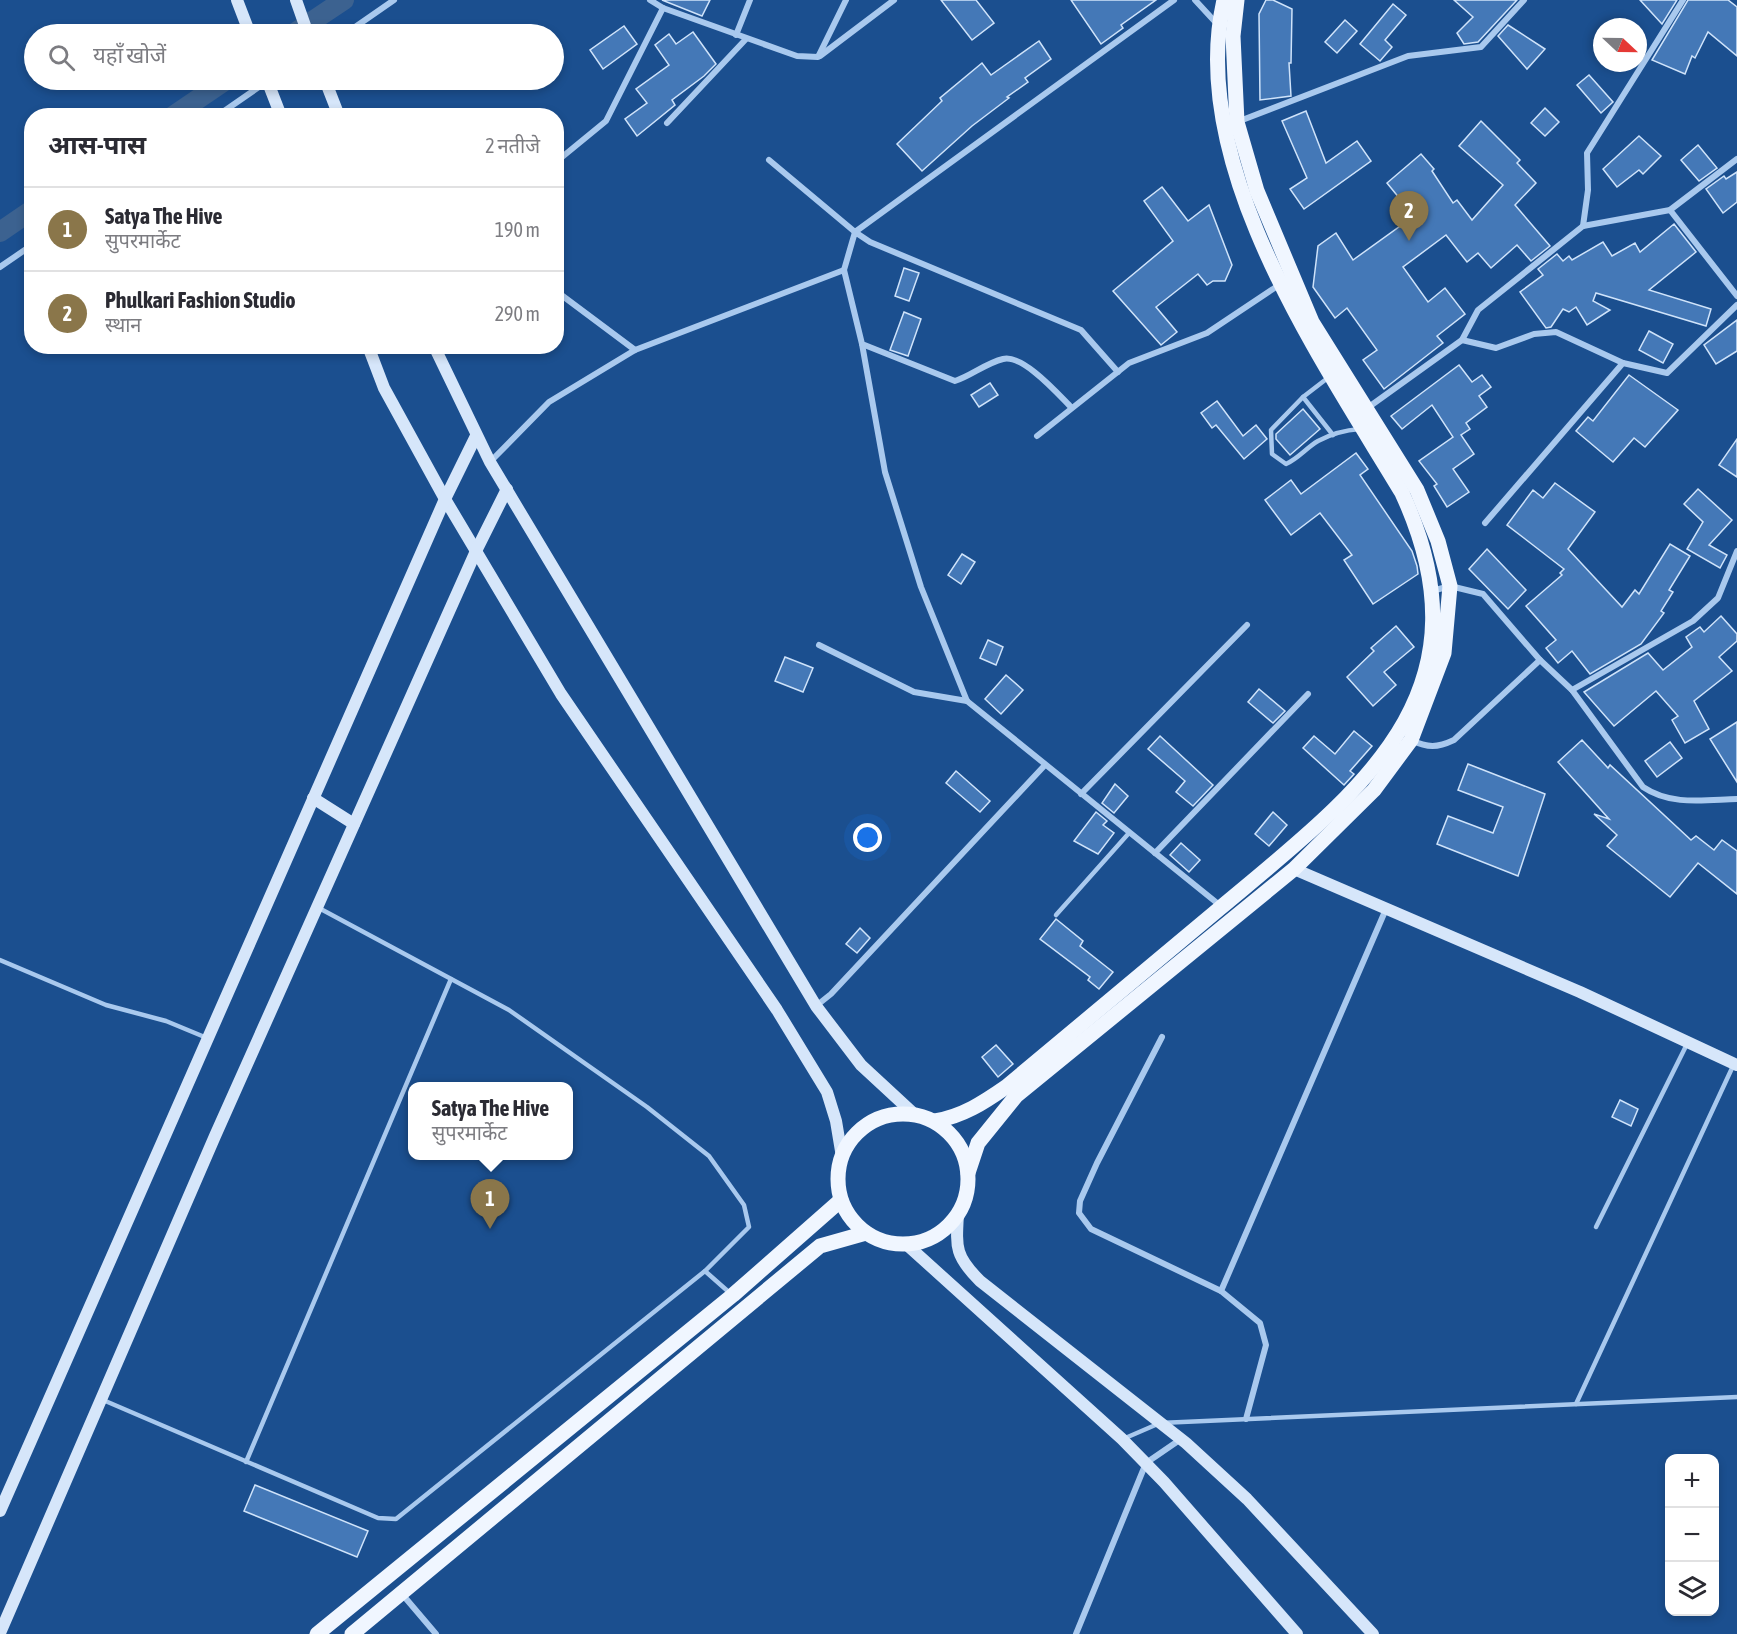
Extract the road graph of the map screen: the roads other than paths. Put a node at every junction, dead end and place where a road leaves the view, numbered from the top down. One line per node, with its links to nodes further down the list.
1 (237, 0): 15 (street)
2 (394, 0): 17 (street)
3 (650, 0): 14 (street)
4 (750, 0): 19 (street)
5 (846, 0): 22 (street)
6 (894, 0): 22 (street)
7 (1174, 0): 36 (street)
8 (1195, 0): 18 (street)
9 (1224, 0): 18 (main road)
10 (1237, 0): 20 (main road)
11 (1524, 0): 30 (street)
12 (1683, 0): 35 (street)
13 (296, 1): 16 (street)
14 (663, 8): 19 (street); 31 (street)
15 (246, 24)
16 (305, 24)
17 (359, 24)
18 (1219, 27): 20 (street); 30 (main road)
19 (736, 35): 21 (street)
20 (1233, 36): 30 (main road)
21 (746, 39): 22 (street); 29 (street)
22 (818, 57)
23 (254, 90): 26 (street)
24 (272, 90): 27 (street)
25 (329, 90): 28 (street)
26 (229, 108)
27 (278, 108)
28 (336, 108)
29 (667, 123)
30 (1230, 125): 40 (main road)
31 (564, 155)
32 (1737, 159): 34 (street)
33 (769, 160): 36 (street)
34 (1670, 210): 35 (street); 41 (street)
35 (1583, 226): 44 (street)
36 (855, 232): 39 (street); 50 (street)
37 (24, 250): 38 (street)
38 (0, 267)
39 (844, 270): 45 (street); 46 (street)
40 (1287, 280): 50 (street); 51 (main road); 54 (main road)
41 (1737, 296)
42 (564, 297): 46 (street)
43 (1737, 305): 49 (street)
44 (1462, 340): 49 (street); 54 (street)
45 (862, 344): 53 (street); 71 (street)
46 (635, 350): 58 (street)
47 (371, 354): 60 (street)
48 (438, 354): 56 (street)
49 (1623, 363): 61 (street)
50 (1118, 372): 53 (street)
51 (1331, 376): 52 (lane); 54 (main road)
52 (1303, 397): 55 (lane); 55 (lane)
53 (1071, 407): 57 (street)
54 (1362, 418): 55 (lane); 64 (main road); 65 (main road)
55 (1332, 435)
56 (476, 436): 58 (street); 60 (street)
57 (1037, 436)
58 (490, 462): 59 (street)
59 (507, 489): 62 (street); 88 (street)
60 (445, 499): 62 (street); 75 (street)
61 (1485, 523)
62 (476, 551): 77 (street); 95 (street)
63 (1737, 551): 69 (street)
64 (1450, 586): 65 (street); 68 (street); 72 (main road)
65 (1432, 591): 82 (main road)
66 (1247, 625): 74 (street)
67 (819, 645): 71 (street)
68 (1540, 660): 69 (street); 72 (street)
69 (1572, 690): 76 (street)
70 (1308, 694): 79 (street)
71 (967, 701): 73 (street)
72 (1411, 740): 80 (main road)
73 (1045, 765): 74 (street); 88 (street)
74 (1081, 794): 78 (street)
75 (313, 798): 77 (street); 90 (street)
76 (1737, 800)
77 (354, 824): 81 (street)
78 (1129, 833): 79 (street); 84 (lane)
79 (1155, 853): 82 (street)
80 (1294, 869): 83 (street); 86 (main road)
81 (317, 907): 87 (lane); 106 (street)
82 (1222, 907): 86 (main road)
83 (1386, 909): 91 (street); 103 (street)
84 (1056, 915)
85 (0, 960): 90 (lane)
86 (1152, 975): 94 (main road); 96 (main road)
87 (451, 979): 102 (lane); 112 (lane)
88 (816, 1006): 93 (street)
89 (1162, 1037): 103 (street)
90 (207, 1038): 114 (street)
91 (1687, 1043): 92 (street); 99 (lane)
92 (1736, 1064): 107 (lane)
93 (914, 1114): 94 (main road); 95 (main road)
94 (935, 1121): 96 (main road)
95 (842, 1156): 97 (main road)
96 (969, 1173): 98 (main road)
97 (841, 1200): 100 (main road); 104 (main road)
98 (958, 1214): 101 (main road); 109 (street)
99 (1596, 1227)
100 (866, 1233): 101 (main road); 115 (main road)
101 (906, 1244): 110 (street)
102 (705, 1271): 104 (lane); 112 (lane)
103 (1221, 1291): 108 (street)
104 (733, 1295): 119 (main road)
105 (1737, 1397): 107 (lane)
106 (101, 1400): 112 (lane); 117 (street)
107 (1576, 1404): 108 (lane)
108 (1246, 1419): 109 (lane)
109 (1160, 1423): 110 (lane); 111 (street)
110 (1122, 1439): 113 (street)
111 (1181, 1439): 113 (street); 122 (street)
112 (246, 1462)
113 (1146, 1464): 118 (street); 121 (street)
114 (0, 1512)
115 (401, 1593): 116 (main road); 120 (street)
116 (361, 1629)
117 (0, 1633)
118 (1295, 1633)
119 (317, 1634)
120 (435, 1634)
121 (1076, 1634)
122 (1373, 1634)

